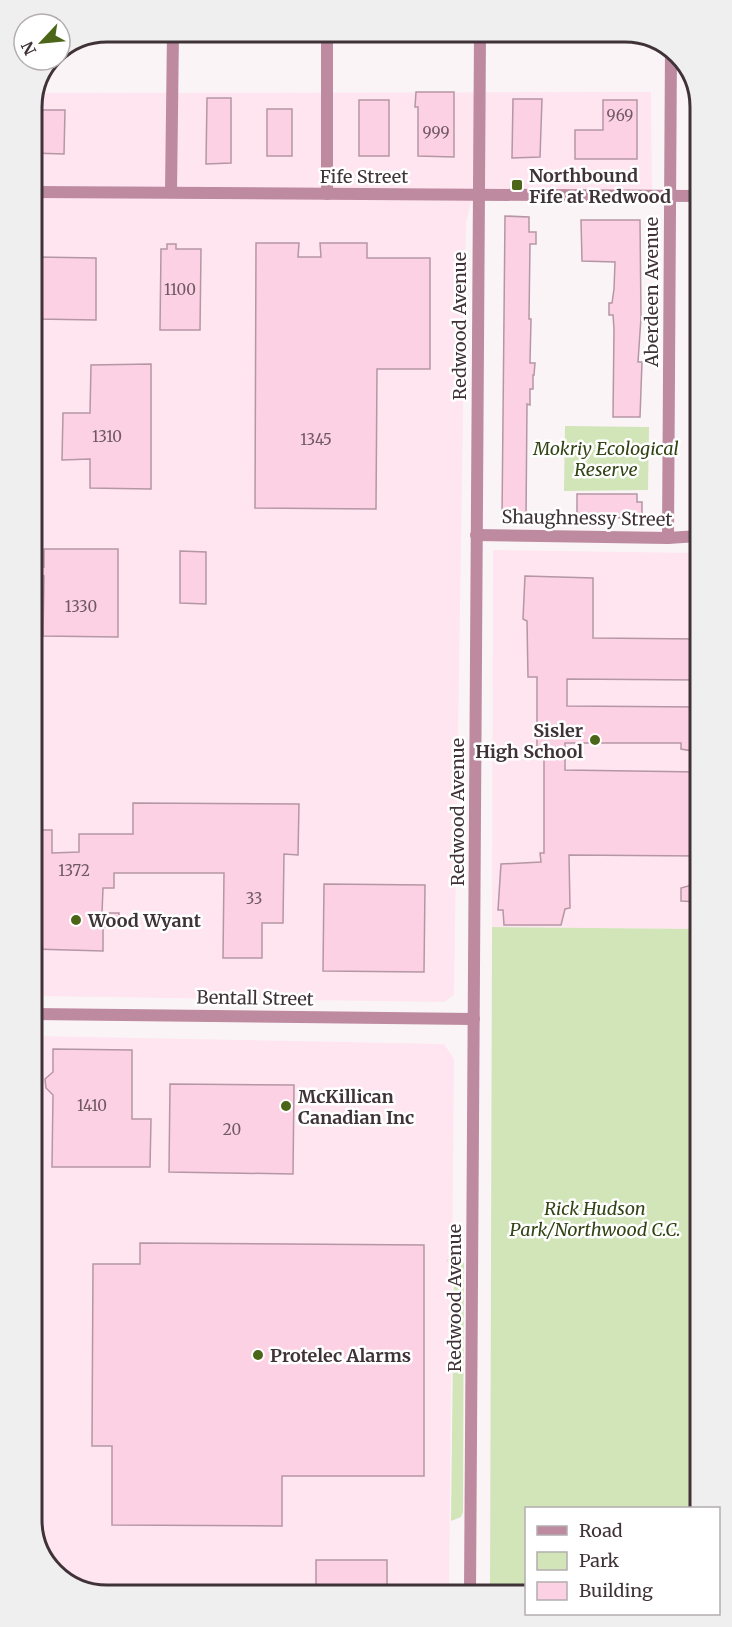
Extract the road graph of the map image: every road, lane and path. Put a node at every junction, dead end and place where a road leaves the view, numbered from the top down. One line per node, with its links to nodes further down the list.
1 (173, 42): 6 (street)
2 (327, 42): 7 (street)
3 (480, 42): 8 (street, Redwood Avenue)
4 (671, 61): 9 (street, Aberdeen Avenue)
5 (42, 192): 6 (street, Fife Street)
6 (171, 192): 7 (street, Fife Street)
7 (327, 194): 8 (street, Fife Street)
8 (478, 195): 9 (street, Fife Street); 11 (street, Redwood Avenue)
9 (670, 196): 10 (street, Fife Street); 13 (street, Aberdeen Avenue)
10 (690, 196)
11 (476, 535): 13 (street, Shaughnessy Street); 15 (street, Redwood Avenue)
12 (690, 537): 13 (street, Shaughnessy Street)
13 (668, 538)
14 (42, 1014): 15 (street, Bentall Street)
15 (474, 1019): 16 (street, Redwood Avenue)
16 (470, 1585)

